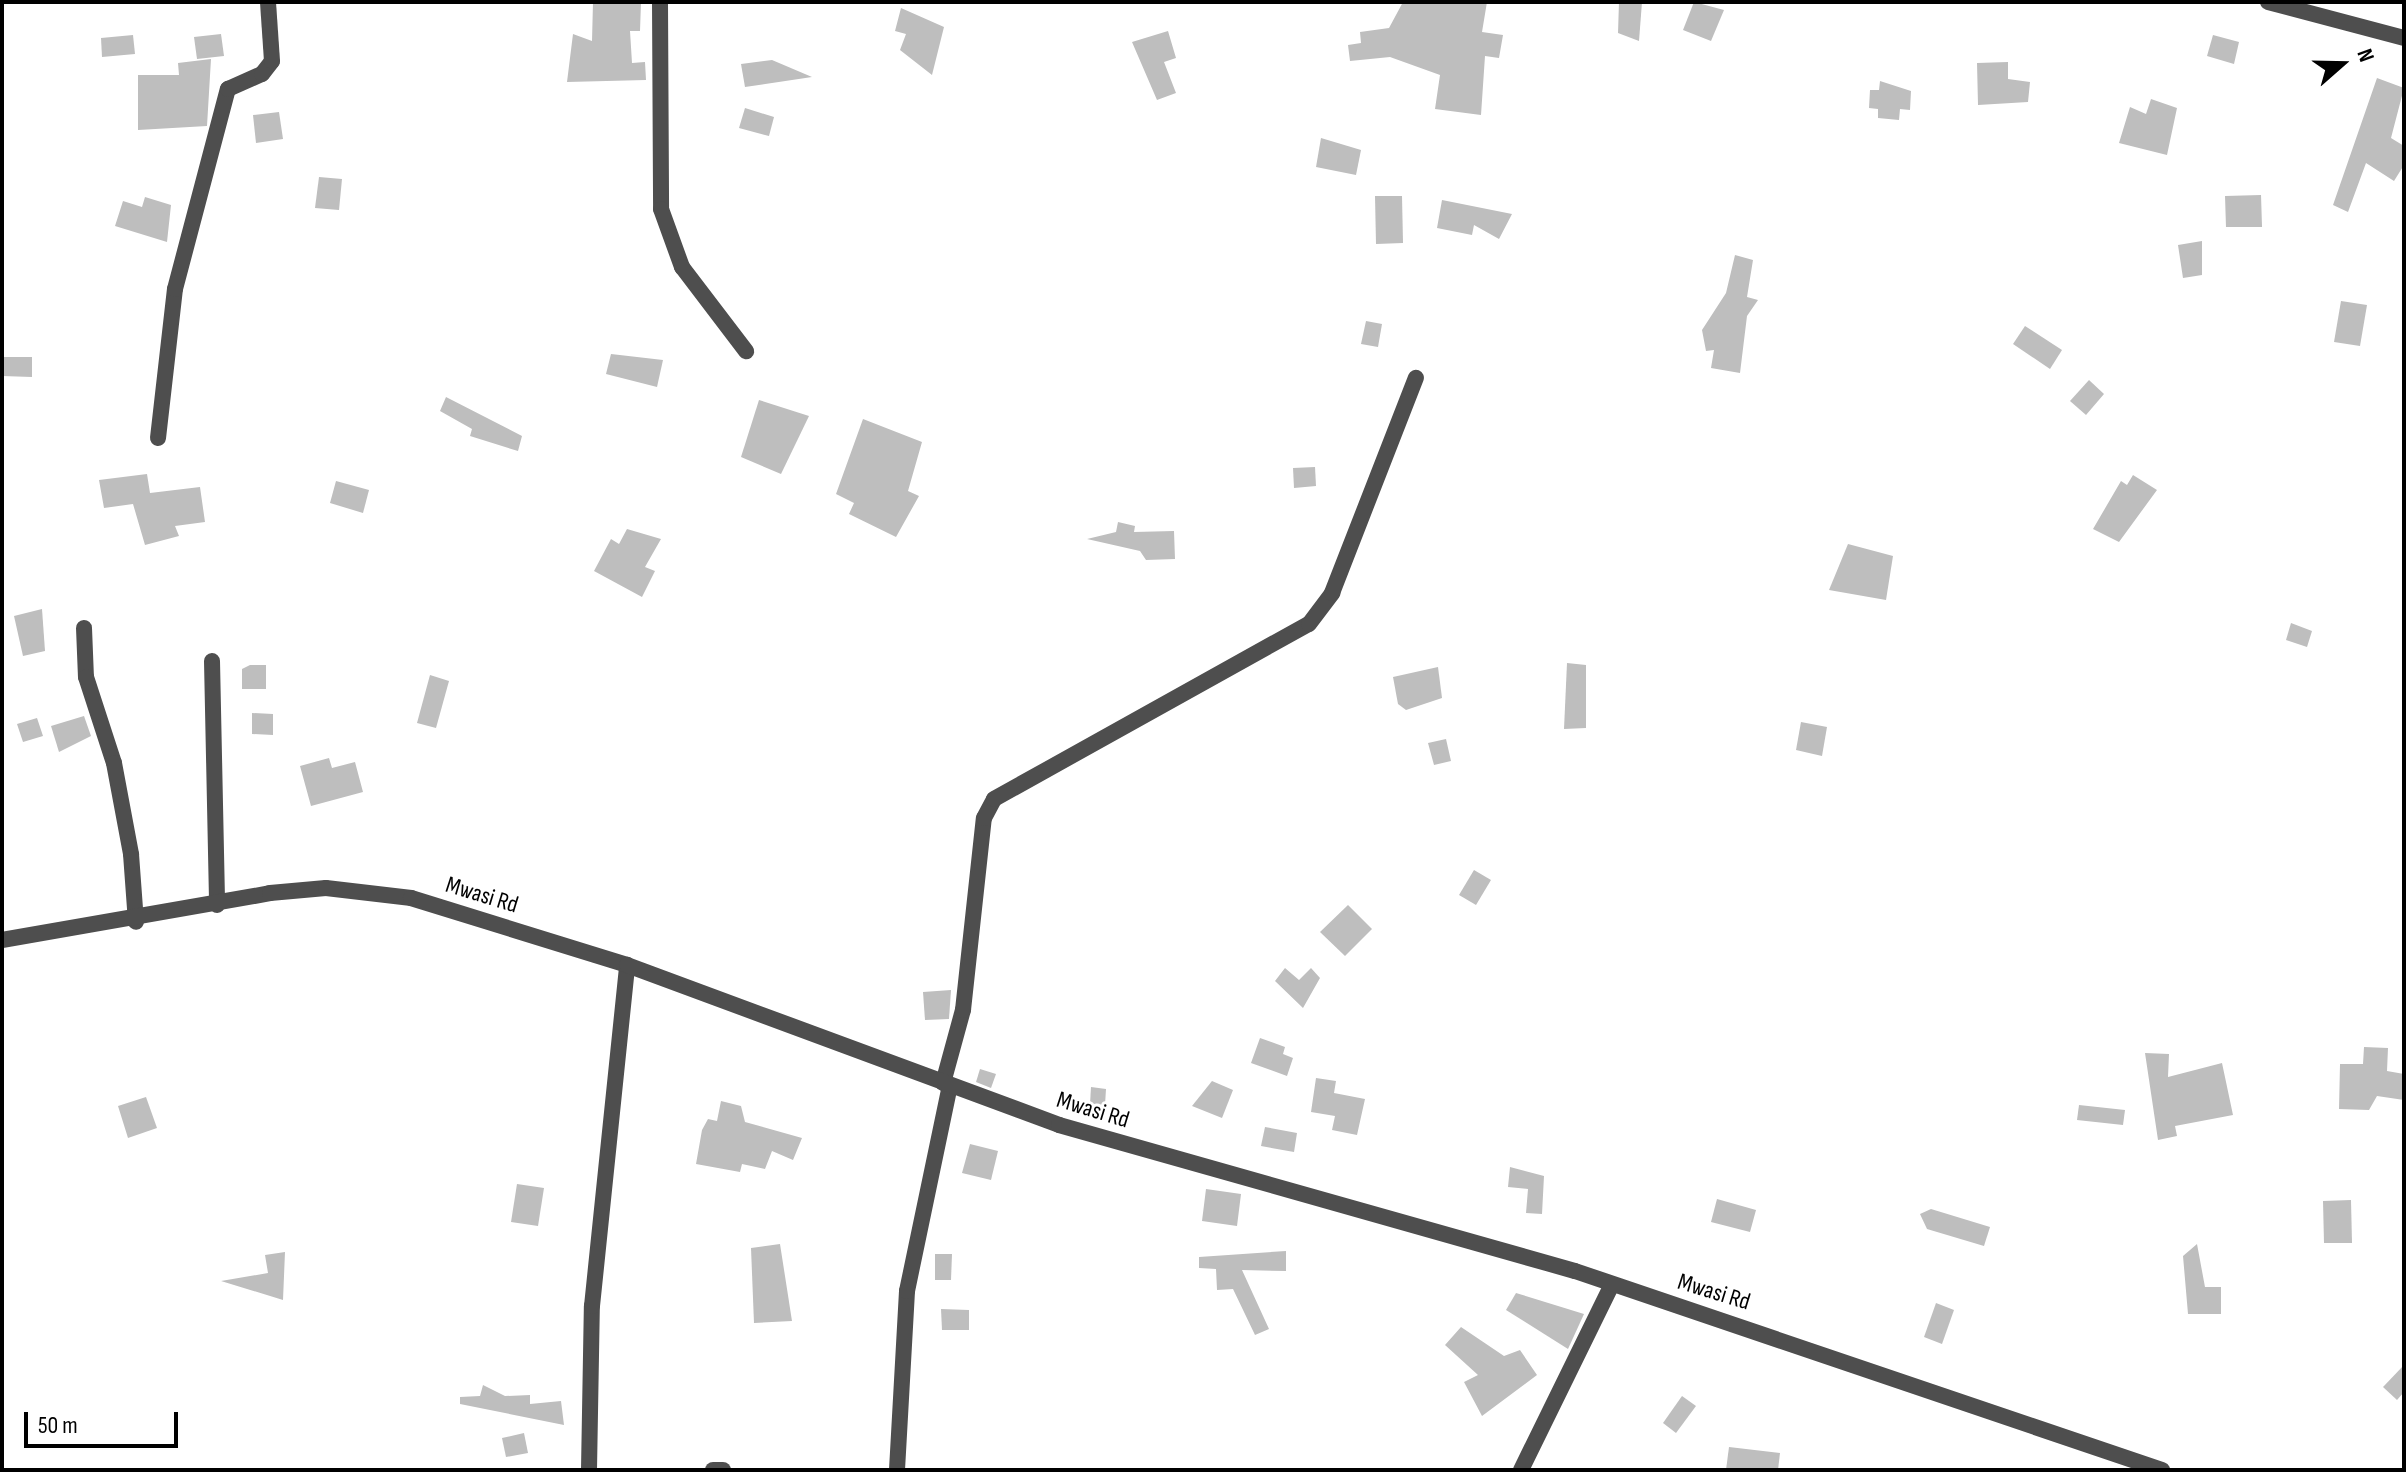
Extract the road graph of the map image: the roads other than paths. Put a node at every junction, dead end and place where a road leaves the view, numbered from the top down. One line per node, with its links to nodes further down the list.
1 (268, 2): 7 (street)
2 (660, 2): 5 (street)
3 (2268, 2): 4 (street)
4 (2404, 38)
5 (746, 351)
6 (1416, 378): 14 (street)
7 (158, 438)
8 (84, 628): 11 (street)
9 (212, 661): 10 (street)
10 (217, 905): 11 (street, Mwasi Rd); 13 (street, Mwasi Rd)
11 (136, 922): 12 (street, Mwasi Rd)
12 (2, 940)
13 (627, 965): 14 (street, Mwasi Rd); 16 (street)
14 (946, 1085): 15 (street, Mwasi Rd); 19 (street)
15 (1611, 1286): 20 (street); 21 (street, Mwasi Rd)
16 (589, 1470)
17 (713, 1470): 18 (street)
18 (723, 1470)
19 (897, 1470)
20 (1521, 1470)
21 (2162, 1470)

